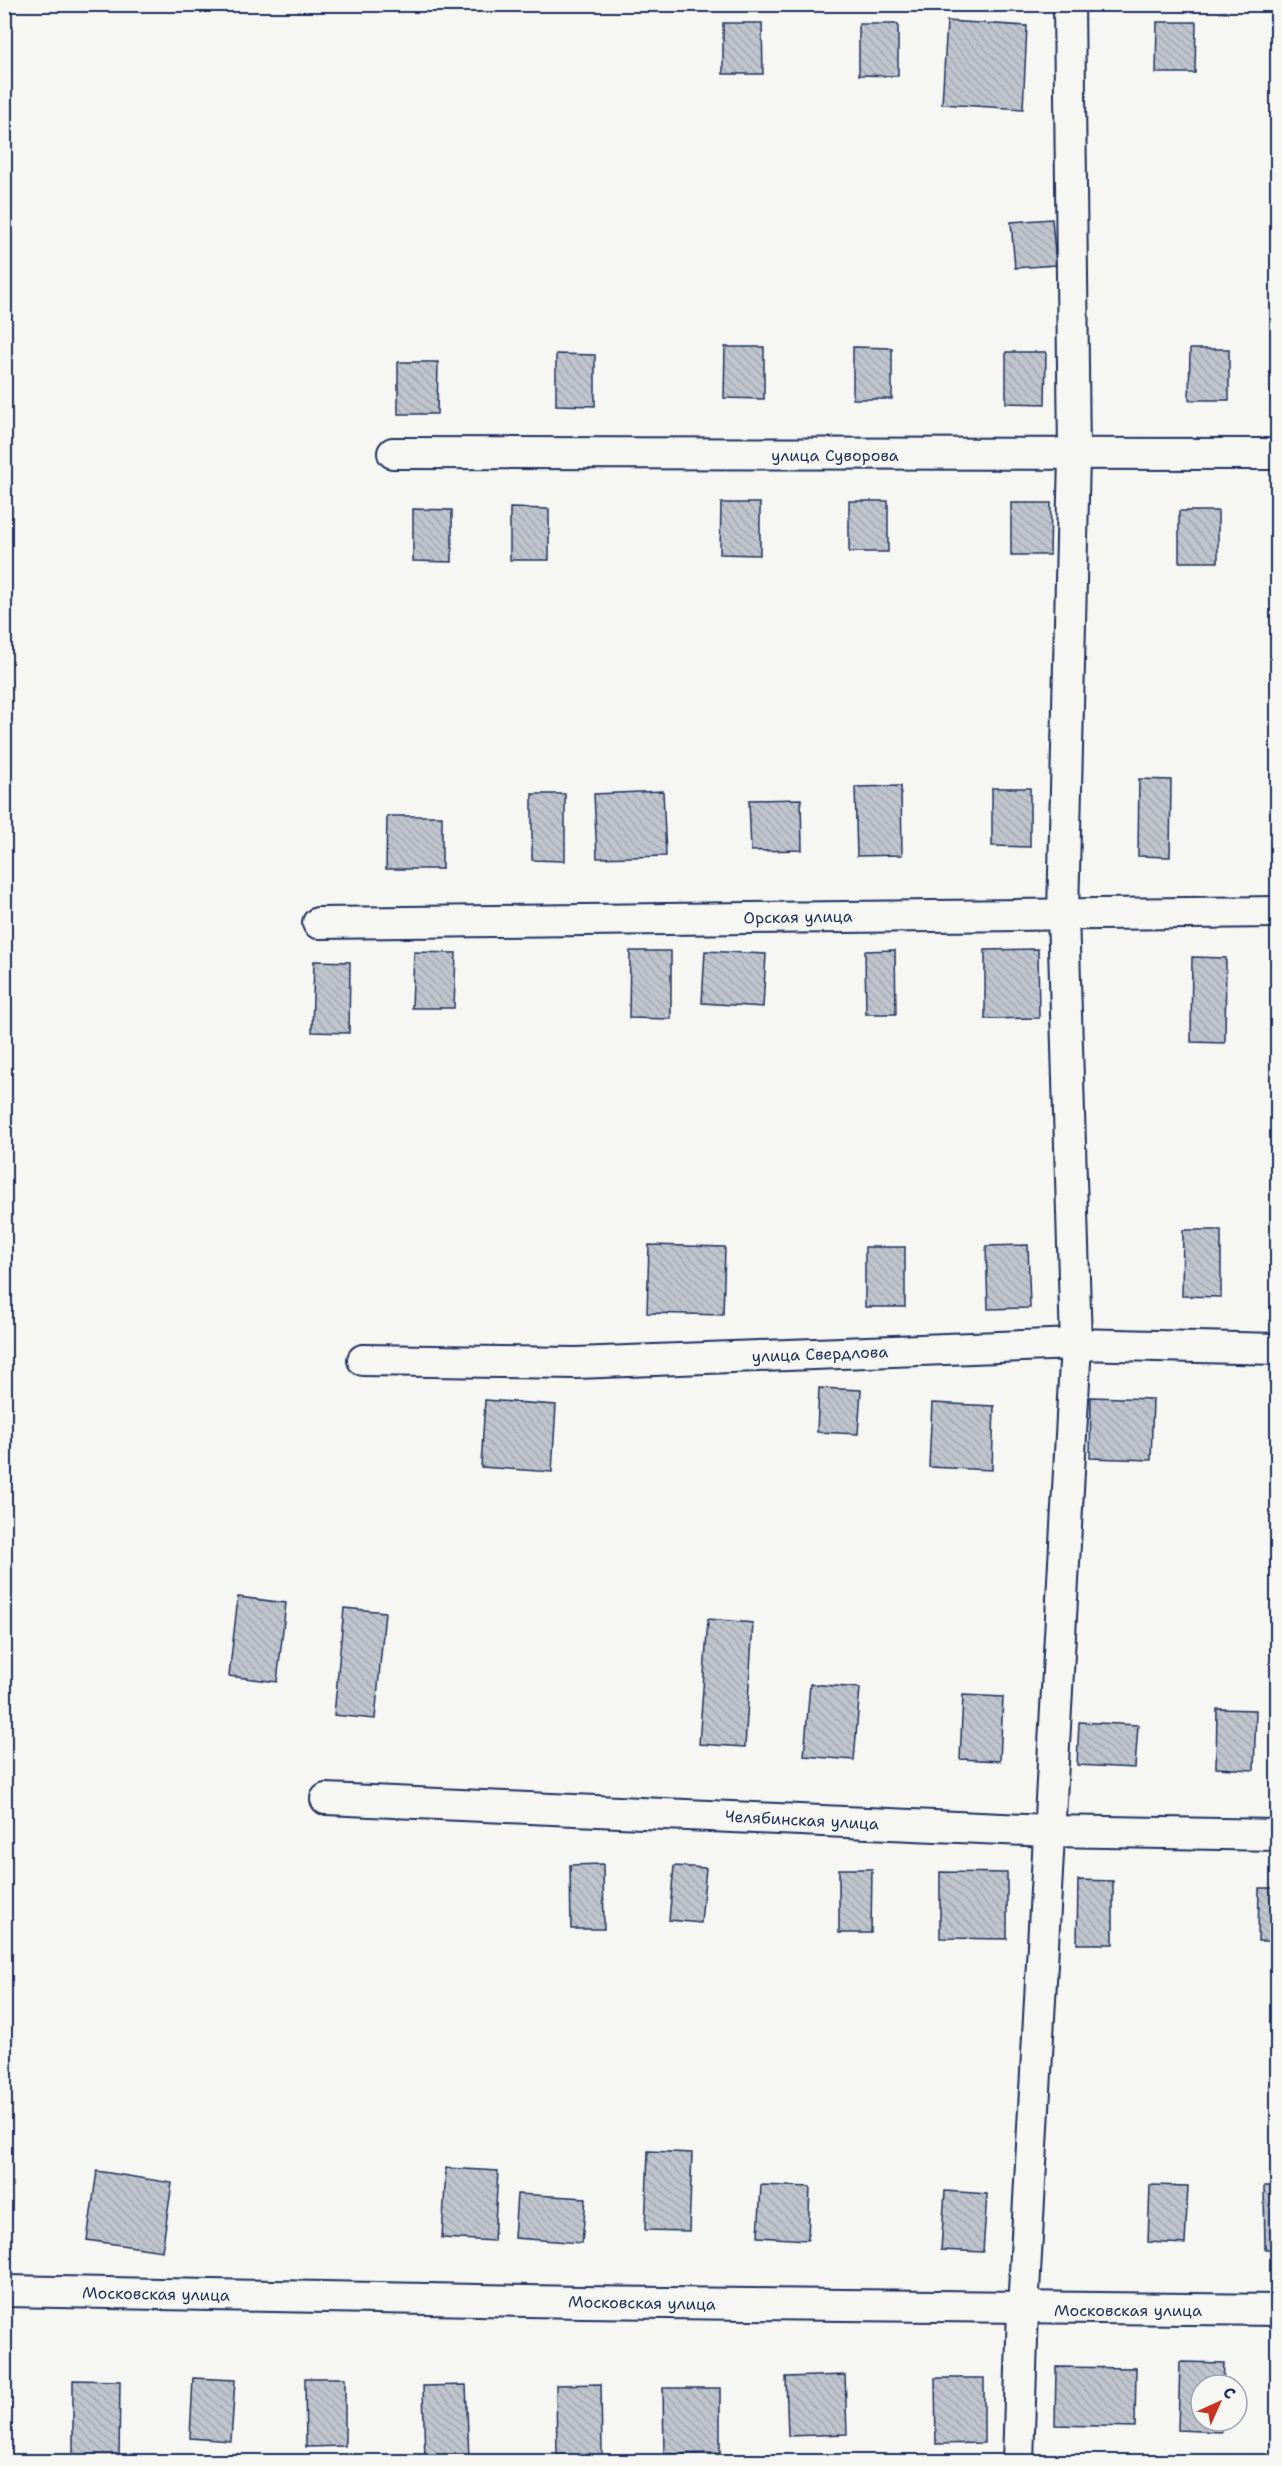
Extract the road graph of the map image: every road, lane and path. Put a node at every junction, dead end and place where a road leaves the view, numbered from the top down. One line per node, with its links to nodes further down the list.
1 (1069, 4): 4 (street)
2 (393, 453): 4 (street, улица Суворова)
3 (1278, 454): 4 (street, улица Суворова)
4 (1074, 456): 6 (street)
5 (1278, 912): 6 (street, Орская улица)
6 (1063, 914): 7 (street, Орская улица); 8 (street)
7 (318, 923)
8 (1076, 1344): 9 (street, улица Свердлова); 10 (street, улица Свердлова); 12 (street)
9 (1278, 1348)
10 (363, 1360)
11 (326, 1799): 12 (street, Челябинская улица)
12 (1049, 1830): 13 (street, Челябинская улица); 15 (street)
13 (1278, 1835)
14 (6, 2291): 15 (street, Московская улица)
15 (1023, 2309): 16 (street, Московская улица); 17 (street)
16 (1278, 2310)
17 (1018, 2462)

